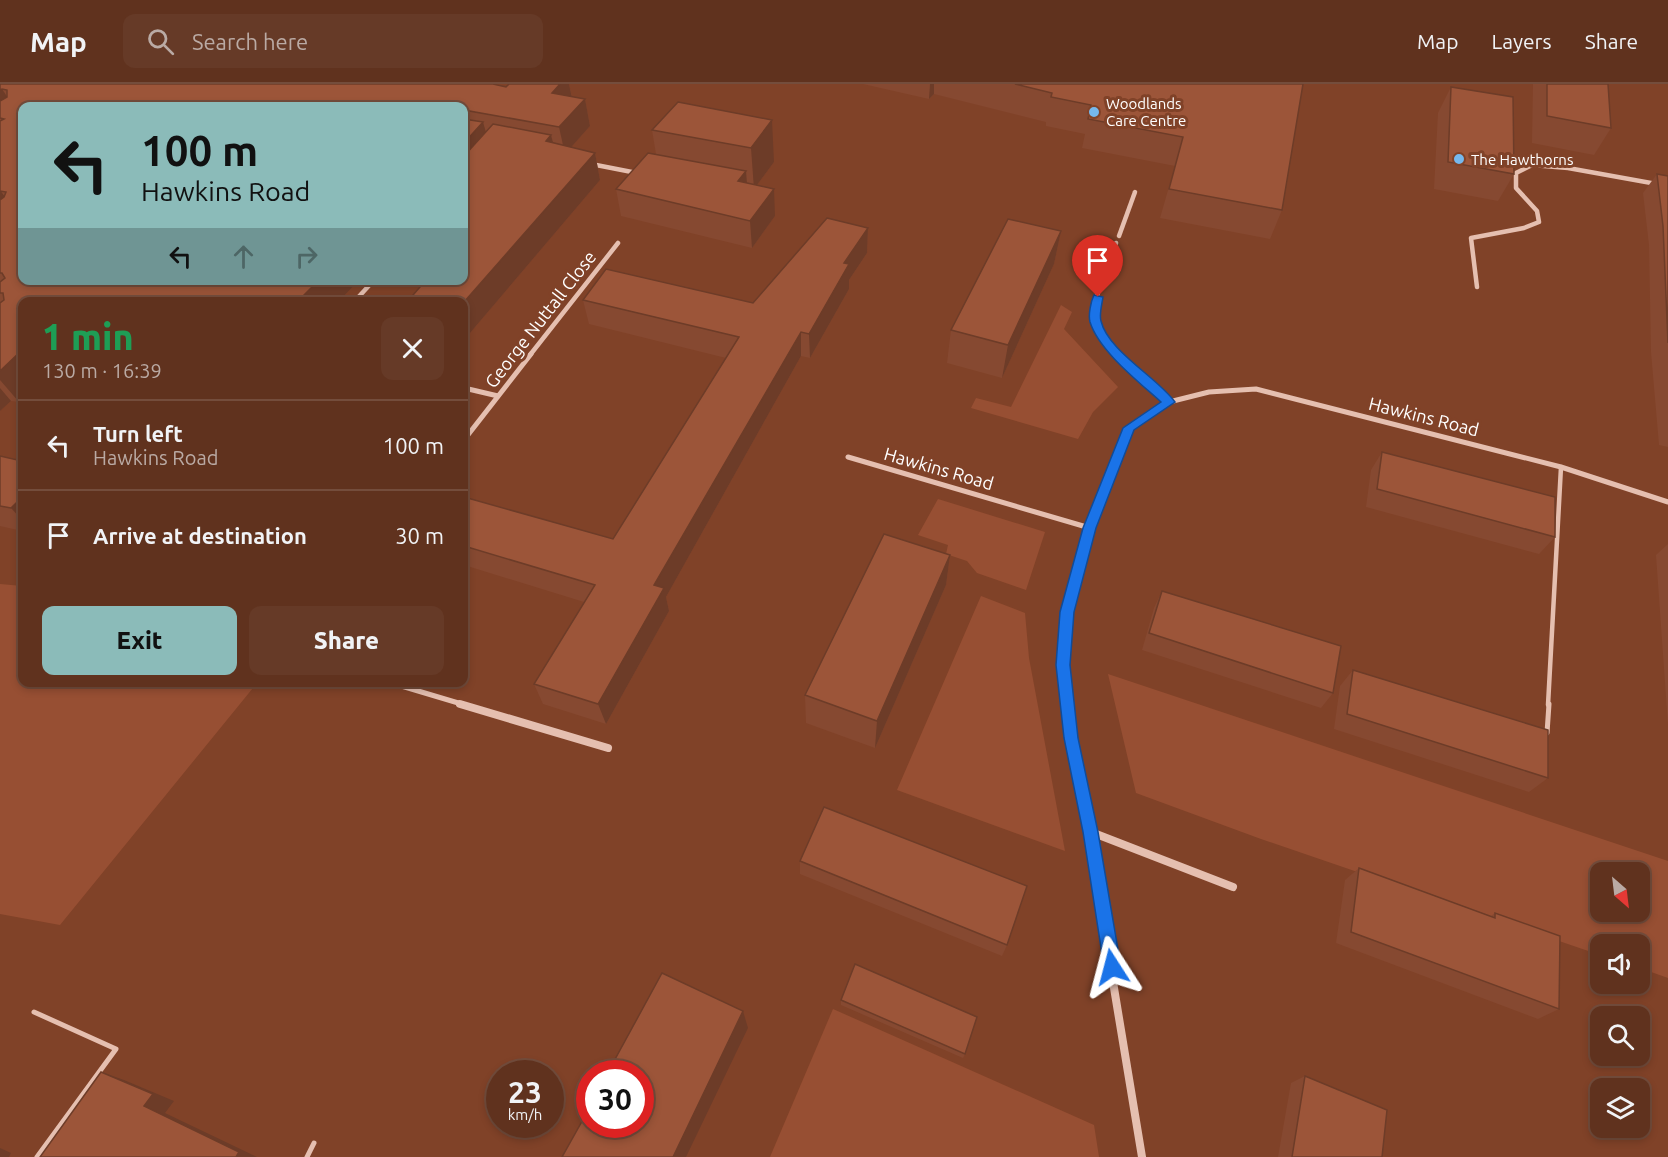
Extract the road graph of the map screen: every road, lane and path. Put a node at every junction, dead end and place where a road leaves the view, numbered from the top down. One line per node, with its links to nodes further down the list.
1 (580, 162): 2 (street)
2 (649, 175)
3 (1668, 186): 9 (street)
4 (1136, 192): 5 (street)
5 (1119, 236): 7 (lane)
6 (618, 243): 12 (street, George Nuttall Close)
7 (1116, 243): 13 (street)
8 (369, 285): 10 (street)
9 (1477, 287)
10 (359, 297)
11 (468, 389): 12 (street)
12 (498, 396): 14 (street, George Nuttall Close)
13 (1169, 402): 16 (street, Hawkins Road); 18 (street, Hawkins Road)
14 (468, 435)
15 (848, 457): 18 (street, Hawkins Road)
16 (1561, 466): 17 (street, Hawkins Road); 20 (lane)
17 (1668, 502)
18 (1090, 528): 22 (street, Hawkins Road)
19 (405, 687): 21 (street)
20 (1546, 746)
21 (608, 748)
22 (1091, 832): 23 (street); 28 (street, Hawkins Road)
23 (1233, 886)
24 (34, 1012): 26 (lane)
25 (314, 1143): 27 (lane)
26 (37, 1157)
27 (308, 1157)
28 (1142, 1157)

